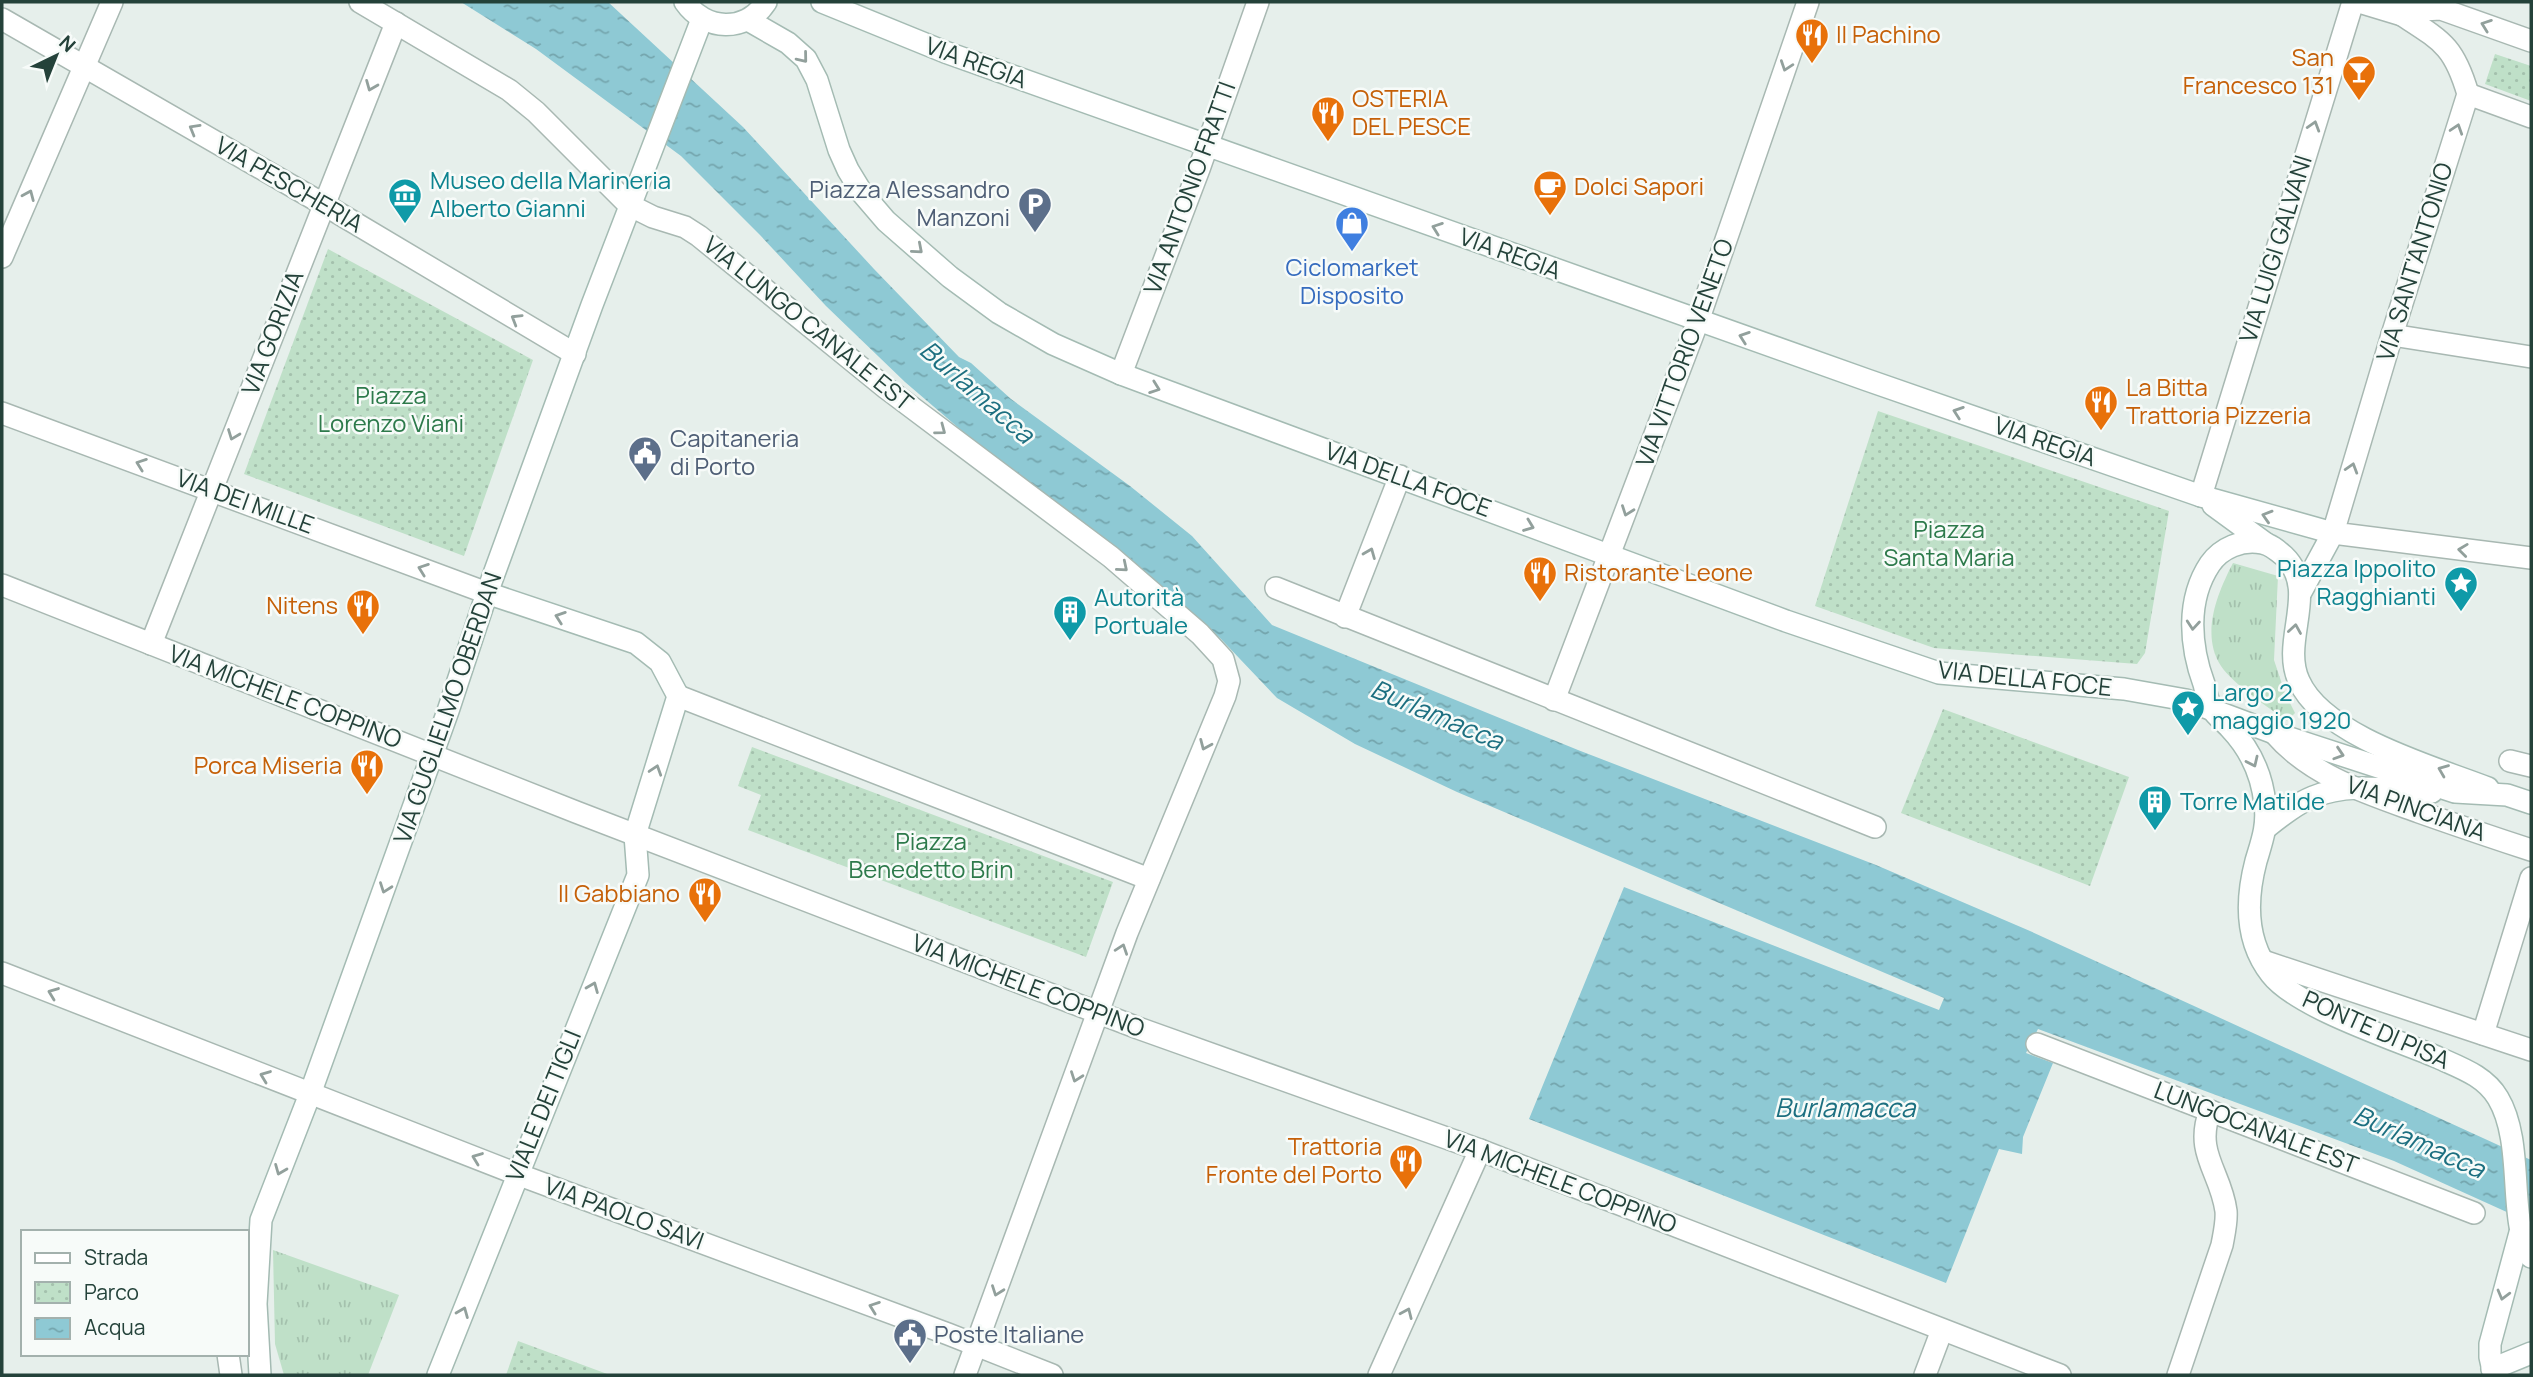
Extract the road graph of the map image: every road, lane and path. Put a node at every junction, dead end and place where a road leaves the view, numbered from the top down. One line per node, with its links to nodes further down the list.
1 (112, 2): 16 (street)
2 (360, 2): 14 (street, VIA LUNGO CANALE EST)
3 (685, 2): 12 (street)
4 (766, 2): 13 (street)
5 (822, 2): 19 (street, VIA REGIA)
6 (1258, 2): 19 (street, VIA ANTONIO FRATTI)
7 (1808, 2): 23 (street, VIA VITTORIO VENETO, one-way to 23)
8 (2353, 2): 31 (street, VIA LUIGI GALVANI, one-way to 8)
9 (2359, 2): 10 (street)
10 (2402, 8): 15 (street, one-way to 10); 17 (street)
11 (2, 19): 16 (street, VIA PESCHERIA)
12 (702, 19): 13 (street); 20 (street, VIA GUGLIELMO OBERDAN)
13 (748, 20): 27 (street, VIA DELLA FOCE, one-way to 27)
14 (396, 23): 20 (street, VIA LUNGO CANALE EST); 21 (street, VIA GORIZIA, one-way to 21)
15 (2531, 41)
16 (84, 66): 21 (street, VIA PESCHERIA, one-way to 16); 22 (street, one-way to 16)
17 (2468, 94): 18 (street); 24 (street, VIA SANT'ANTONIO, one-way to 17)
18 (2531, 117)
19 (1207, 145): 23 (street, VIA REGIA, one-way to 19); 27 (street, VIA ANTONIO FRATTI)
20 (631, 200): 25 (street, VIA GUGLIELMO OBERDAN); 58 (street, VIA LUNGO CANALE EST, one-way to 58)
21 (323, 204): 25 (street, VIA PESCHERIA, one-way to 21); 30 (street, VIA GORIZIA, one-way to 30)
22 (2, 257)
23 (1698, 321): 31 (street, VIA REGIA, one-way to 23); 34 (street, VIA VITTORIO VENETO, one-way to 34)
24 (2392, 335): 26 (street); 32 (street, VIA SANT'ANTONIO, one-way to 24)
25 (575, 354): 39 (street, VIA GUGLIELMO OBERDAN)
26 (2531, 357)
27 (1121, 374): 29 (street, VIA DELLA FOCE, one-way to 29)
28 (2, 413): 30 (street, VIA DEI MILLE, one-way to 28)
29 (1400, 477): 34 (street, VIA DELLA FOCE, one-way to 34); 40 (street, one-way to 29)
30 (212, 490): 39 (street, VIA DEI MILLE, one-way to 30); 41 (street, VIA GORIZIA)
31 (2201, 496): 32 (street, VIA REGIA, one-way to 31); 33 (street, VIA REGIA)
32 (2333, 533): 35 (street, VIA REGIA, one-way to 32); 38 (street)
33 (2265, 543): 38 (street); 44 (street, one-way to 44)
34 (1610, 557): 43 (street, VIA VITTORIO VENETO); 44 (street, VIA DELLA FOCE)
35 (2531, 558)
36 (2, 585): 41 (street, VIA MICHELE COPPINO)
37 (1276, 588): 40 (street)
38 (2301, 592): 51 (street, one-way to 38)
39 (487, 593): 42 (street, VIA DEI MILLE, one-way to 39); 46 (street, VIA GUGLIELMO OBERDAN)
40 (1345, 617): 43 (street)
41 (151, 645): 46 (street, VIA MICHELE COPPINO)
42 (678, 696): 55 (street, one-way to 42); 58 (street)
43 (1554, 700): 53 (street)
44 (2213, 710): 45 (street, VIA DELLA FOCE); 54 (street, one-way to 54)
45 (2274, 733): 49 (street, VIA PINCIANA); 50 (street, VIA DELLA FOCE, one-way to 50)
46 (433, 755): 55 (street, VIA MICHELE COPPINO); 65 (street, VIA GUGLIELMO OBERDAN, one-way to 65)
47 (2510, 761): 48 (street)
48 (2531, 766)
49 (2349, 787): 50 (street); 54 (street); 56 (street, VIA PINCIANA)
50 (2455, 792): 51 (street)
51 (2507, 795): 52 (street)
52 (2531, 803)
53 (1875, 827)
54 (2267, 827): 59 (street, PONTE DI PISA)
55 (635, 835): 61 (street, VIA MICHELE COPPINO); 68 (street, VIALE DEI TIGLI, one-way to 55)
56 (2531, 850)
57 (2531, 878): 62 (street)
58 (1149, 879): 61 (street, one-way to 58)
59 (2263, 961): 62 (street); 71 (street, PONTE DI PISA)
60 (2, 973): 65 (street, VIA PAOLO SAVI, one-way to 60)
61 (1099, 1013): 67 (street, VIA MICHELE COPPINO); 75 (street, one-way to 75)
62 (2483, 1034): 64 (street)
63 (2037, 1044): 66 (street, LUNGOCANALE EST)
64 (2531, 1050)
65 (310, 1094): 68 (street, VIA PAOLO SAVI, one-way to 65); 70 (street, VIA GUGLIELMO OBERDAN, one-way to 70)
66 (2210, 1111): 69 (street, LUNGOCANALE EST); 87 (street)
67 (1480, 1150): 74 (street, VIA MICHELE COPPINO); 84 (street, one-way to 67)
68 (517, 1174): 75 (street, VIA PAOLO SAVI, one-way to 68); 81 (street, VIALE DEI TIGLI, one-way to 68)
69 (2474, 1213)
70 (261, 1220): 72 (street, VIA GUGLIELMO OBERDAN); 80 (street, VIA GUGLIELMO OBERDAN)
71 (2521, 1229): 73 (street); 78 (street, one-way to 78)
72 (248, 1249)
73 (2531, 1257)
74 (1942, 1330): 85 (street); 86 (street, VIA MICHELE COPPINO)
75 (977, 1345): 82 (street); 83 (street, VIA PAOLO SAVI)
76 (2531, 1353): 78 (street)
77 (228, 1356): 79 (street)
78 (2489, 1373)
79 (231, 1375)
80 (260, 1375)
81 (438, 1375)
82 (965, 1375)
83 (1052, 1375)
84 (1379, 1375)
85 (1925, 1375)
86 (2060, 1375)
87 (2178, 1375)

